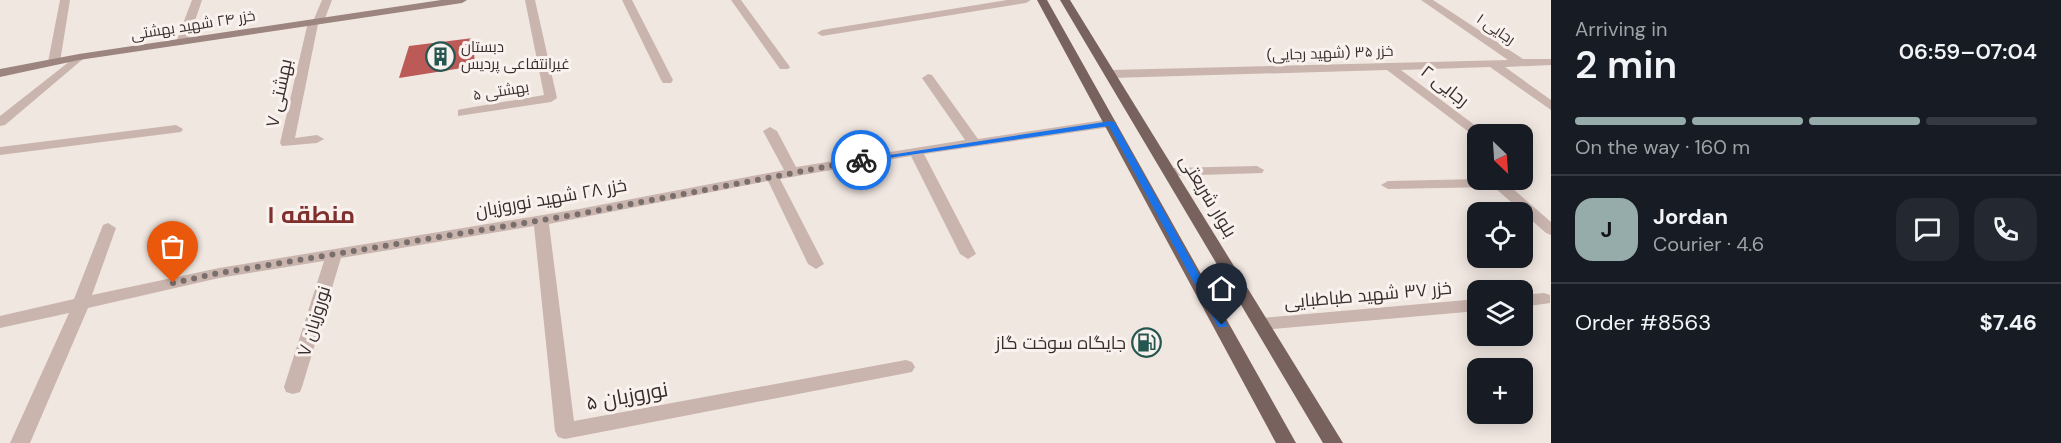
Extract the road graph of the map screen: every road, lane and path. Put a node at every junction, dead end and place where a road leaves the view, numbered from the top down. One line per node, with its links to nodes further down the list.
1 (65, 0): 17 (street)
2 (197, 0): 15 (street)
3 (327, 0): 13 (street)
4 (462, 0): 12 (street, خزر ۲۴ شهید بهشتی)
5 (530, 0): 28 (street, بهشتی ۵)
6 (627, 0): 26 (street)
7 (736, 0): 22 (street)
8 (1026, 0): 14 (street)
9 (1042, 0): 30 (main road)
10 (1065, 0): 24 (main road, بلوار شریعتی)
11 (1426, 0): 18 (street, رجایی ۱)
12 (447, 1): 13 (street, خزر ۲۴ شهید بهشتی)
13 (316, 21): 15 (street, خزر ۲۴ شهید بهشتی); 34 (street, بهشتی ۷)
14 (822, 33)
15 (182, 42): 16 (street, خزر ۲۴ شهید بهشتی)
16 (79, 57): 17 (street, خزر ۲۴ شهید بهشتی); 29 (street)
17 (54, 62): 23 (street, خزر ۲۴ شهید بهشتی)
18 (1519, 62): 19 (street, خزر ۳۵ (شهید رجایی)); 20 (street, خزر ۳۵ (شهید رجایی))
19 (1551, 62)
20 (1492, 63): 21 (street, خزر ۳۵ (شهید رجایی)); 27 (street)
21 (1389, 66): 24 (street, خزر ۳۵ (شهید رجایی)); 31 (street, رجایی ۲)
22 (784, 67)
23 (0, 73)
24 (1111, 74): 39 (main road, بلوار شریعتی)
25 (928, 78): 35 (street)
26 (667, 80)
27 (1551, 106)
28 (462, 112)
29 (0, 122)
30 (1111, 123): 35 (street, خزر ۲۸ شهید نوروزیان); 58 (main road)
31 (1467, 126)
32 (176, 129): 36 (street)
33 (770, 131): 40 (street)
34 (317, 139)
35 (974, 143): 37 (street, خزر ۲۸ شهید نوروزیان)
36 (0, 151)
37 (916, 152): 40 (street, خزر ۲۸ شهید نوروزیان); 47 (street)
38 (1257, 170): 39 (street)
39 (1170, 171): 54 (main road, بلوار شریعتی)
40 (792, 172): 41 (street, خزر ۲۸ شهید نوروزیان)
41 (772, 176): 43 (street, خزر ۲۸ شهید نوروزیان); 48 (street)
42 (1388, 186): 45 (street)
43 (542, 220): 46 (street, خزر ۲۸ شهید نوروزیان); 55 (street, نوروزیان ۵)
44 (108, 228): 51 (street)
45 (1551, 230)
46 (334, 254): 51 (street, خزر ۲۸ شهید نوروزیان); 56 (street, نوروزیان ۷)
47 (968, 254)
48 (816, 264)
49 (1533, 300): 50 (street)
50 (1544, 300)
51 (81, 304): 53 (street, خزر ۲۸ شهید نوروزیان); 57 (street)
52 (1467, 306): 54 (street, خزر ۳۷ شهید طباطبایی)
53 (0, 322)
54 (1262, 324): 59 (main road, بلوار شریعتی)
55 (906, 367)
56 (293, 387)
57 (20, 443)
58 (1286, 443)
59 (1333, 443)

